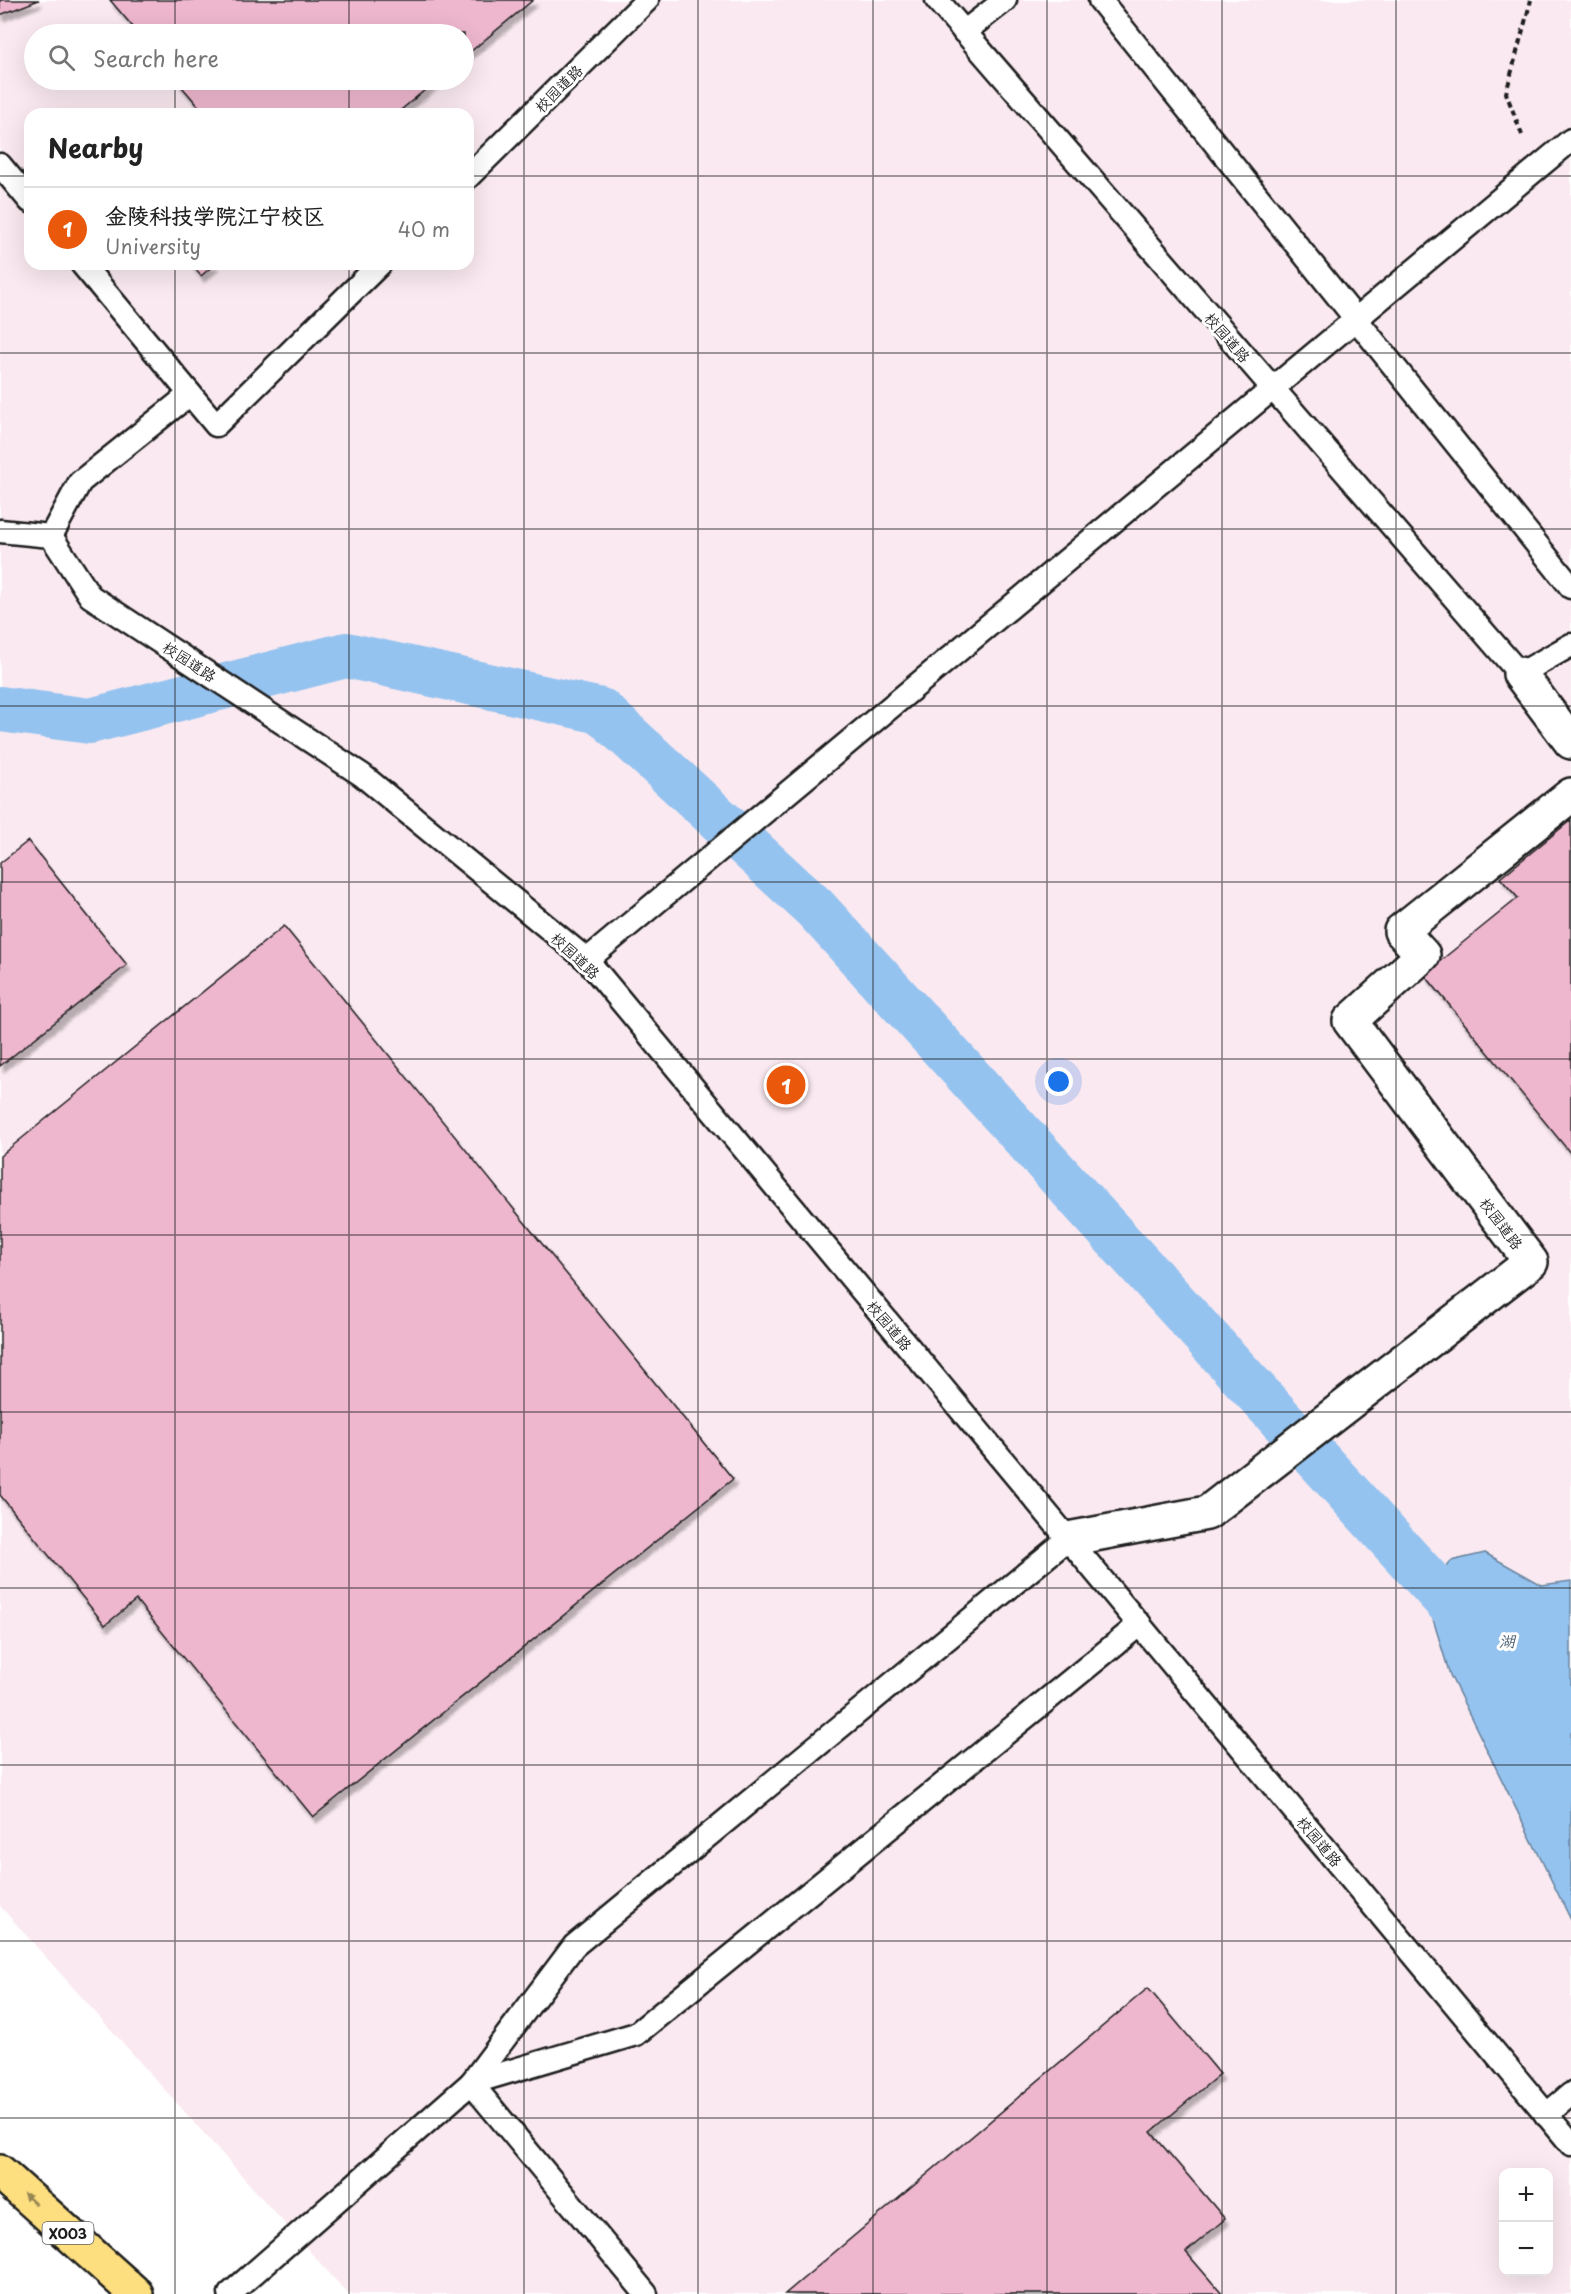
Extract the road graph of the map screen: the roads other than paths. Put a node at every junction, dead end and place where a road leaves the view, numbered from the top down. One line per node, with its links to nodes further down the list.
1 (647, 0): 8 (lane, 校园道路)
2 (937, 0): 5 (lane, 校园道路)
3 (1005, 0): 5 (lane)
4 (1100, 0): 12 (lane)
5 (964, 32): 13 (lane, 校园道路)
6 (1571, 140): 12 (lane)
7 (0, 165): 9 (lane)
8 (474, 171)
9 (24, 194)
10 (87, 270): 14 (lane)
11 (374, 270): 14 (lane)
12 (1356, 319): 13 (lane); 17 (lane)
13 (1274, 390): 19 (lane, 校园道路); 22 (lane)
14 (190, 394): 16 (lane)
15 (0, 531): 16 (lane)
16 (51, 536): 22 (lane, 校园道路)
17 (1571, 587)
18 (1571, 645): 19 (lane)
19 (1520, 674): 20 (street, 校园道路)
20 (1571, 742)
21 (1571, 795): 23 (street, 校园道路)
22 (586, 960): 23 (lane, 校园道路)
23 (1068, 1539): 24 (lane, 校园道路); 25 (lane)
24 (1140, 1624): 25 (lane); 27 (lane, 校园道路)
25 (471, 2083): 31 (lane); 32 (lane)
26 (1571, 2094): 27 (lane)
27 (1546, 2115): 28 (lane, 校园道路)
28 (1571, 2144)
29 (0, 2172): 30 (main road, X003, one-way to 29)
30 (136, 2294)
31 (230, 2294)
32 (646, 2294)

